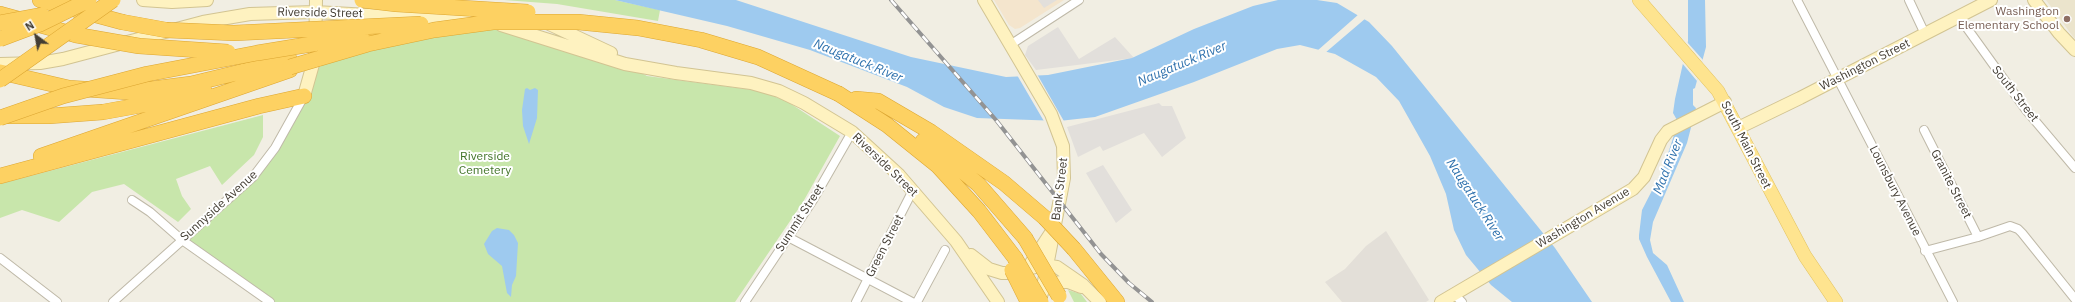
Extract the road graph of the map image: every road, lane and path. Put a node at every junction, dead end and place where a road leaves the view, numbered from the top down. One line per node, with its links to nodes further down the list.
1 (40, 0): 22 (highway, bridge)
2 (85, 0): 21 (highway, bridge)
3 (89, 0): 24 (highway, bridge)
4 (112, 0): 31 (highway, bridge)
5 (143, 0): 6 (street)
6 (207, 0)
7 (362, 0): 19 (highway, bridge)
8 (382, 0): 30 (street, Riverside Street)
9 (387, 0): 25 (highway, bridge)
10 (984, 0): 26 (street, Bank Street)
11 (1079, 0): 26 (street)
12 (1639, 0): 35 (main road, South Main Street)
13 (1796, 0): 32 (street, Lounsbury Avenue)
14 (1909, 0): 23 (street)
15 (1991, 0): 20 (street, Washington Street)
16 (2034, 0): 27 (street)
17 (316, 6): 30 (street, Riverside Street); 31 (street, Riverside Street); 33 (street, Sunnyside Avenue)
18 (0, 14): 28 (highway, bridge)
19 (549, 14): 22 (highway); 34 (highway, bridge)
20 (1959, 17): 23 (street, Washington Street); 40 (street, South Street)
21 (0, 23)
22 (435, 24): 28 (highway, bridge)
23 (1925, 34): 32 (street, Washington Street)
24 (0, 39)
25 (701, 40): 29 (highway, bridge); 53 (highway, bridge)
26 (1010, 45): 45 (street, Bank Street)
27 (2075, 50)
28 (257, 53): 36 (highway, bridge)
29 (290, 66): 31 (highway); 36 (highway); 41 (highway)
30 (640, 66): 39 (street, Riverside Street)
31 (1, 76)
32 (1837, 79): 37 (street, Washington Street); 51 (street, Lounsbury Avenue)
33 (304, 96): 42 (highway); 48 (street, Sunnyside Avenue)
34 (856, 99): 45 (highway); 58 (highway, bridge)
35 (1724, 102): 37 (main road, South Main Street); 57 (street, Washington Avenue)
36 (0, 117)
37 (1738, 128): 71 (main road, South Main Street)
38 (1924, 130): 47 (street, Granite Street)
39 (852, 132): 43 (street, Riverside Street); 46 (street, Summit Street)
40 (2075, 168)
41 (0, 169)
42 (0, 176)
43 (913, 190): 49 (street, Riverside Street); 55 (street, Green Street)
44 (132, 200): 48 (street)
45 (1050, 221): 53 (street); 54 (street, Bank Street); 69 (highway, bridge)
46 (788, 237): 55 (street); 64 (street, Summit Street)
47 (1978, 237): 51 (street); 59 (street)
48 (182, 240): 62 (street, Sunnyside Avenue); 63 (street)
49 (956, 241): 53 (street, Riverside Street); 68 (street, Riverside Street)
50 (945, 250): 67 (street)
51 (1925, 252): 72 (street, Lounsbury Avenue)
52 (0, 258): 61 (street)
53 (1014, 263): 54 (street, Riverside Street); 60 (highway, bridge)
54 (1048, 265): 56 (street); 60 (street, Bank Street)
55 (868, 279): 65 (street, Green Street); 66 (street)
56 (1096, 298): 60 (street)
57 (1458, 298): 70 (street, Washington Avenue)
58 (1061, 299)
59 (2075, 299)
60 (1038, 300)
61 (57, 302)
62 (113, 302)
63 (270, 302)
64 (745, 302)
65 (856, 302)
66 (912, 302)
67 (917, 302)
68 (998, 302)
69 (1117, 302)
70 (1441, 302)
71 (1836, 302)
72 (1953, 302)

